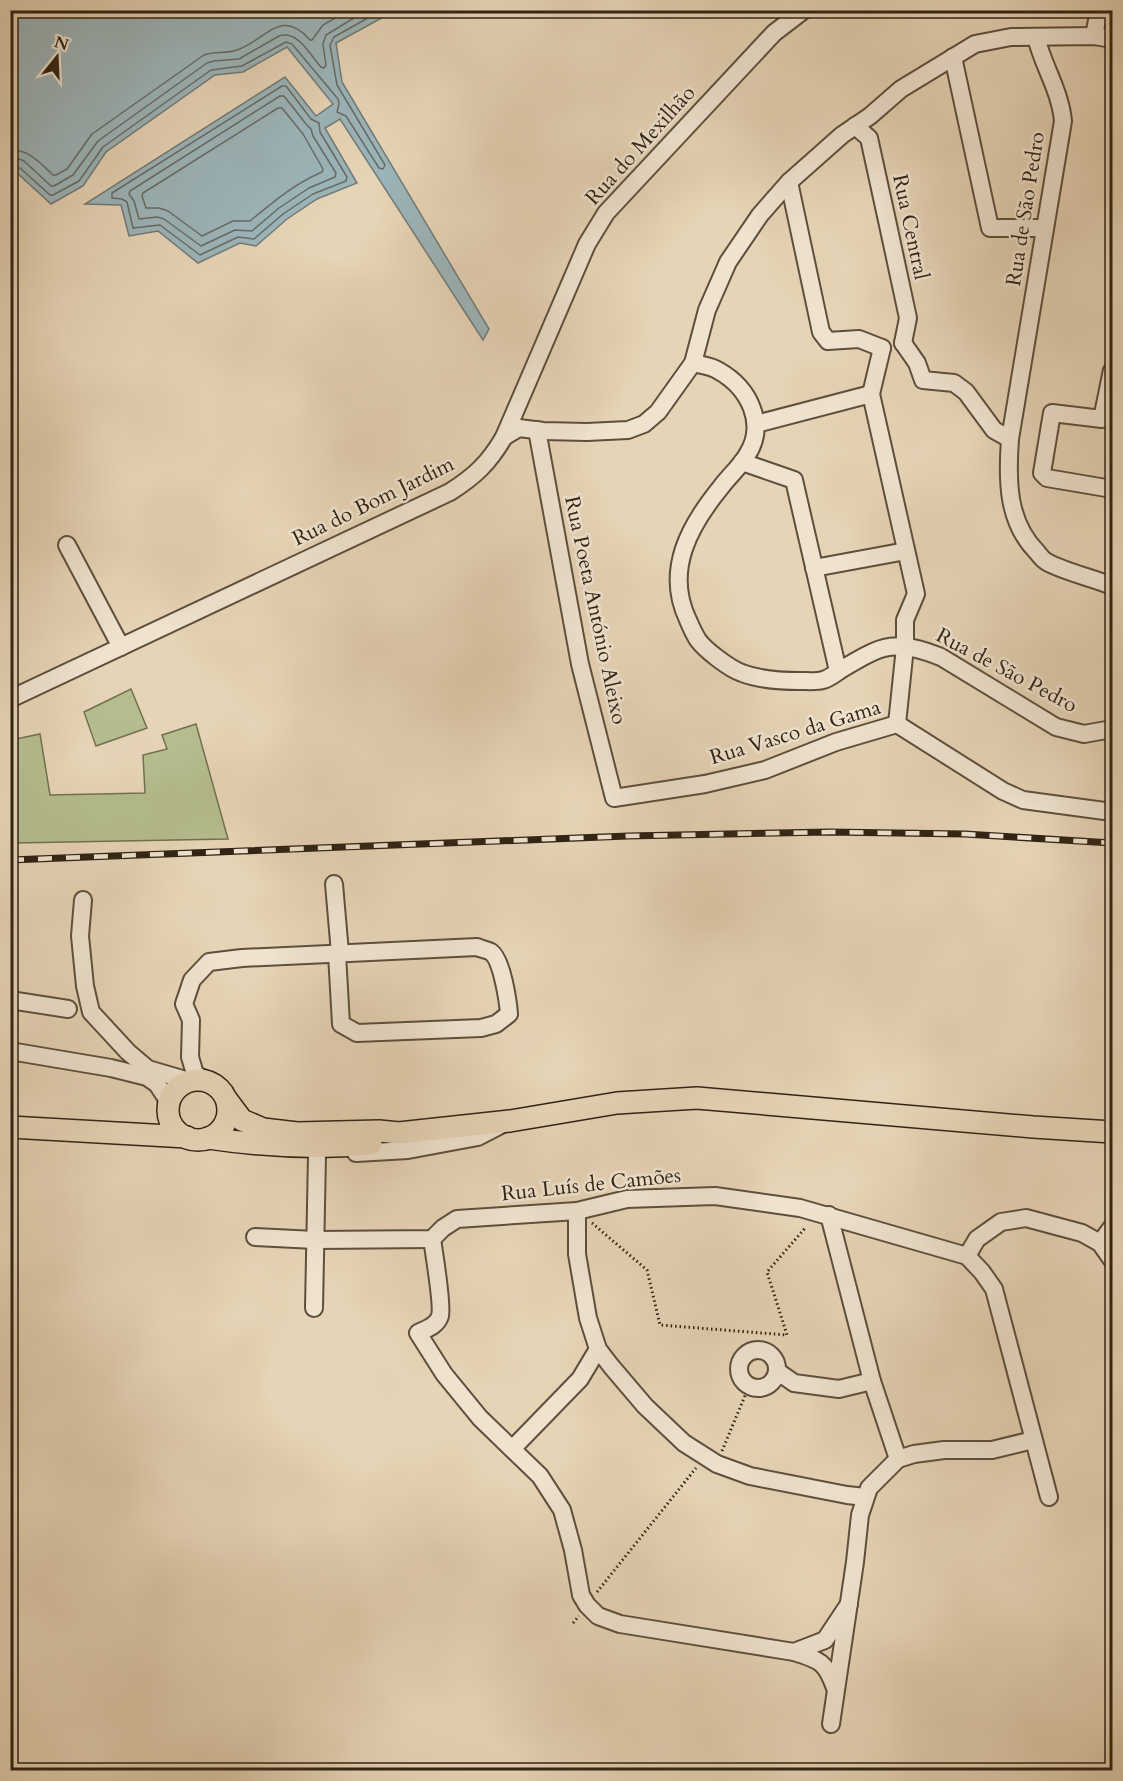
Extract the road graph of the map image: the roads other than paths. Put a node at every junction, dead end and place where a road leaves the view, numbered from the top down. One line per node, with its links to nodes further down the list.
1 (804, 10): 21 (street, Rua do Mexilhão)
2 (1099, 10): 3 (street)
3 (1094, 36): 4 (street); 5 (street)
4 (1036, 37): 6 (street); 11 (street, Rua de São Pedro)
5 (1113, 39)
6 (953, 57): 7 (street); 11 (street)
7 (870, 116): 8 (street); 9 (street, Rua Central)
8 (855, 126): 9 (street); 10 (street)
9 (869, 138): 13 (street, Rua Central)
10 (789, 182): 12 (street); 14 (street)
11 (1045, 228): 22 (street, Rua de São Pedro)
12 (700, 338): 15 (street); 16 (street)
13 (903, 343): 14 (street); 22 (street)
14 (882, 348): 18 (street)
15 (693, 363): 16 (street); 20 (street)
16 (718, 370): 19 (street)
17 (1113, 370): 24 (street)
18 (871, 394): 19 (street); 26 (street)
19 (756, 424): 23 (street, Rua de São Pedro)
20 (537, 430): 21 (street); 35 (street, Rua Poeta António Aleixo)
21 (504, 437): 29 (street, Rua do Bom Jardim)
22 (1010, 439): 28 (street, Rua de São Pedro)
23 (742, 462): 27 (street); 31 (street, Rua de São Pedro)
24 (1113, 489)
25 (67, 545): 29 (street)
26 (906, 552): 27 (street); 30 (street)
27 (814, 568): 31 (street)
28 (1113, 586)
29 (121, 647): 32 (street, Rua do Bom Jardim)
30 (905, 647): 31 (street, Rua de São Pedro); 33 (street); 34 (street, Rua de São Pedro)
31 (838, 671)
32 (10, 699)
33 (897, 724): 35 (street, Rua Vasco da Gama); 36 (street, Rua Vasco da Gama)
34 (1113, 729)
35 (614, 798)
36 (1113, 812)
37 (334, 884): 39 (street)
38 (83, 900): 44 (street)
39 (339, 954): 39 (street); 41 (street)
40 (10, 999): 42 (street)
41 (184, 1004): 47 (street); 48 (street)
42 (68, 1009)
43 (10, 1051): 45 (street)
44 (128, 1052): 45 (street); 46 (street); 47 (street)
45 (111, 1068): 46 (street)
46 (147, 1077): 50 (street)
47 (181, 1078): 48 (main road); 50 (main road)
48 (210, 1082): 49 (main road)
49 (227, 1100): 51 (main road); 56 (main road)
50 (167, 1102): 53 (main road); 56 (main road)
51 (510, 1121): 54 (main road); 57 (main road); 58 (street)
52 (1113, 1122): 54 (main road)
53 (13, 1127): 56 (main road)
54 (1033, 1127): 55 (main road)
55 (1113, 1132)
56 (197, 1138): 57 (main road)
57 (288, 1146): 58 (street)
58 (317, 1155): 63 (street)
59 (577, 1211): 60 (street, Rua Luís de Camões); 64 (street, Rua Luís de Camões); 69 (street)
60 (829, 1215): 66 (street, Rua Luís de Camões); 71 (street)
61 (1113, 1227): 65 (street)
62 (255, 1237): 63 (street)
63 (315, 1239): 64 (street); 68 (street)
64 (432, 1239): 73 (street)
65 (1100, 1243): 66 (street); 67 (street)
66 (967, 1256): 72 (street)
67 (1113, 1260)
68 (314, 1308)
69 (598, 1349): 73 (street); 75 (street)
70 (777, 1371): 70 (street); 71 (street)
71 (872, 1381): 74 (street)
72 (1033, 1440): 74 (street); 76 (street)
73 (513, 1448): 78 (street)
74 (898, 1459): 75 (street)
75 (866, 1497): 77 (street)
76 (1049, 1497)
77 (849, 1604): 78 (street); 79 (street)
78 (794, 1652): 79 (street)
79 (836, 1691): 80 (street)
80 (831, 1724)

